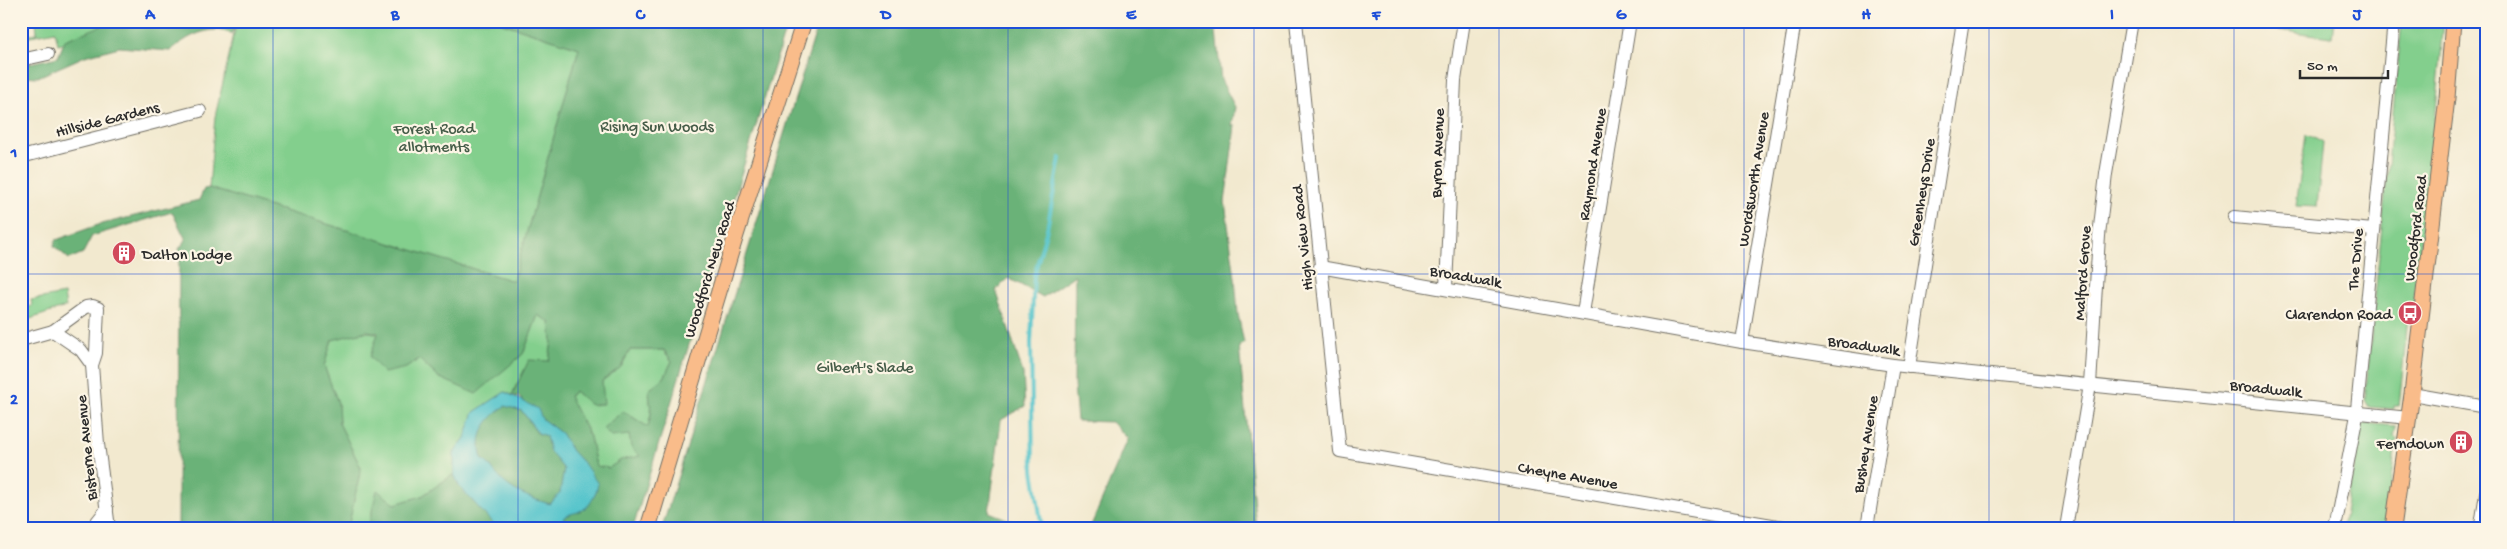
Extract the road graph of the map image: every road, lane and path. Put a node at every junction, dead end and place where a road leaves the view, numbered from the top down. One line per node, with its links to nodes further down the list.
1 (804, 21): 36 (main road, Woodford New Road)
2 (1296, 21): 16 (street, High View Road)
3 (1464, 21): 17 (street, Byron Avenue)
4 (1630, 21): 18 (street, Raymond Avenue)
5 (1795, 21): 21 (street, Wordsworth Avenue)
6 (1964, 21): 24 (street, Greenheys Drive)
7 (2132, 21): 25 (street, Malford Grove)
8 (2394, 21): 15 (street, The Drive)
9 (2453, 21): 26 (main road, Woodford Road)
10 (48, 54): 11 (street)
11 (21, 60)
12 (200, 111): 13 (street, Hillside Gardens)
13 (21, 157)
14 (2234, 217): 15 (street)
15 (2373, 230): 28 (street, The Drive)
16 (1320, 267): 17 (street, Broadwalk); 30 (street, High View Road)
17 (1446, 288): 18 (street, Broadwalk)
18 (1583, 313): 21 (street, Broadwalk)
19 (53, 331): 20 (street, Bisterne Avenue); 22 (street); 22 (street, Bisterne Avenue)
20 (21, 340)
21 (1742, 342): 23 (street, Broadwalk)
22 (92, 365): 32 (street, Bisterne Avenue)
23 (1893, 365): 24 (street, Broadwalk); 38 (street, Bushey Avenue)
24 (1909, 367): 25 (street, Broadwalk)
25 (2090, 385): 28 (street, Broadwalk); 39 (street, Malford Grove)
26 (2412, 394): 27 (street); 29 (main road, Woodford Road)
27 (2486, 407)
28 (2356, 413): 29 (street, Broadwalk); 40 (street, The Drive)
29 (2409, 418): 41 (main road, Woodford Road)
30 (1340, 451): 37 (street, Cheyne Avenue)
31 (2486, 494): 33 (street)
32 (107, 509): 34 (street); 35 (street, Bisterne Avenue)
33 (2481, 525)
34 (92, 528)
35 (108, 528)
36 (648, 528)
37 (1790, 528)
38 (1867, 528)
39 (2066, 528)
40 (2335, 528)
41 (2393, 528)

